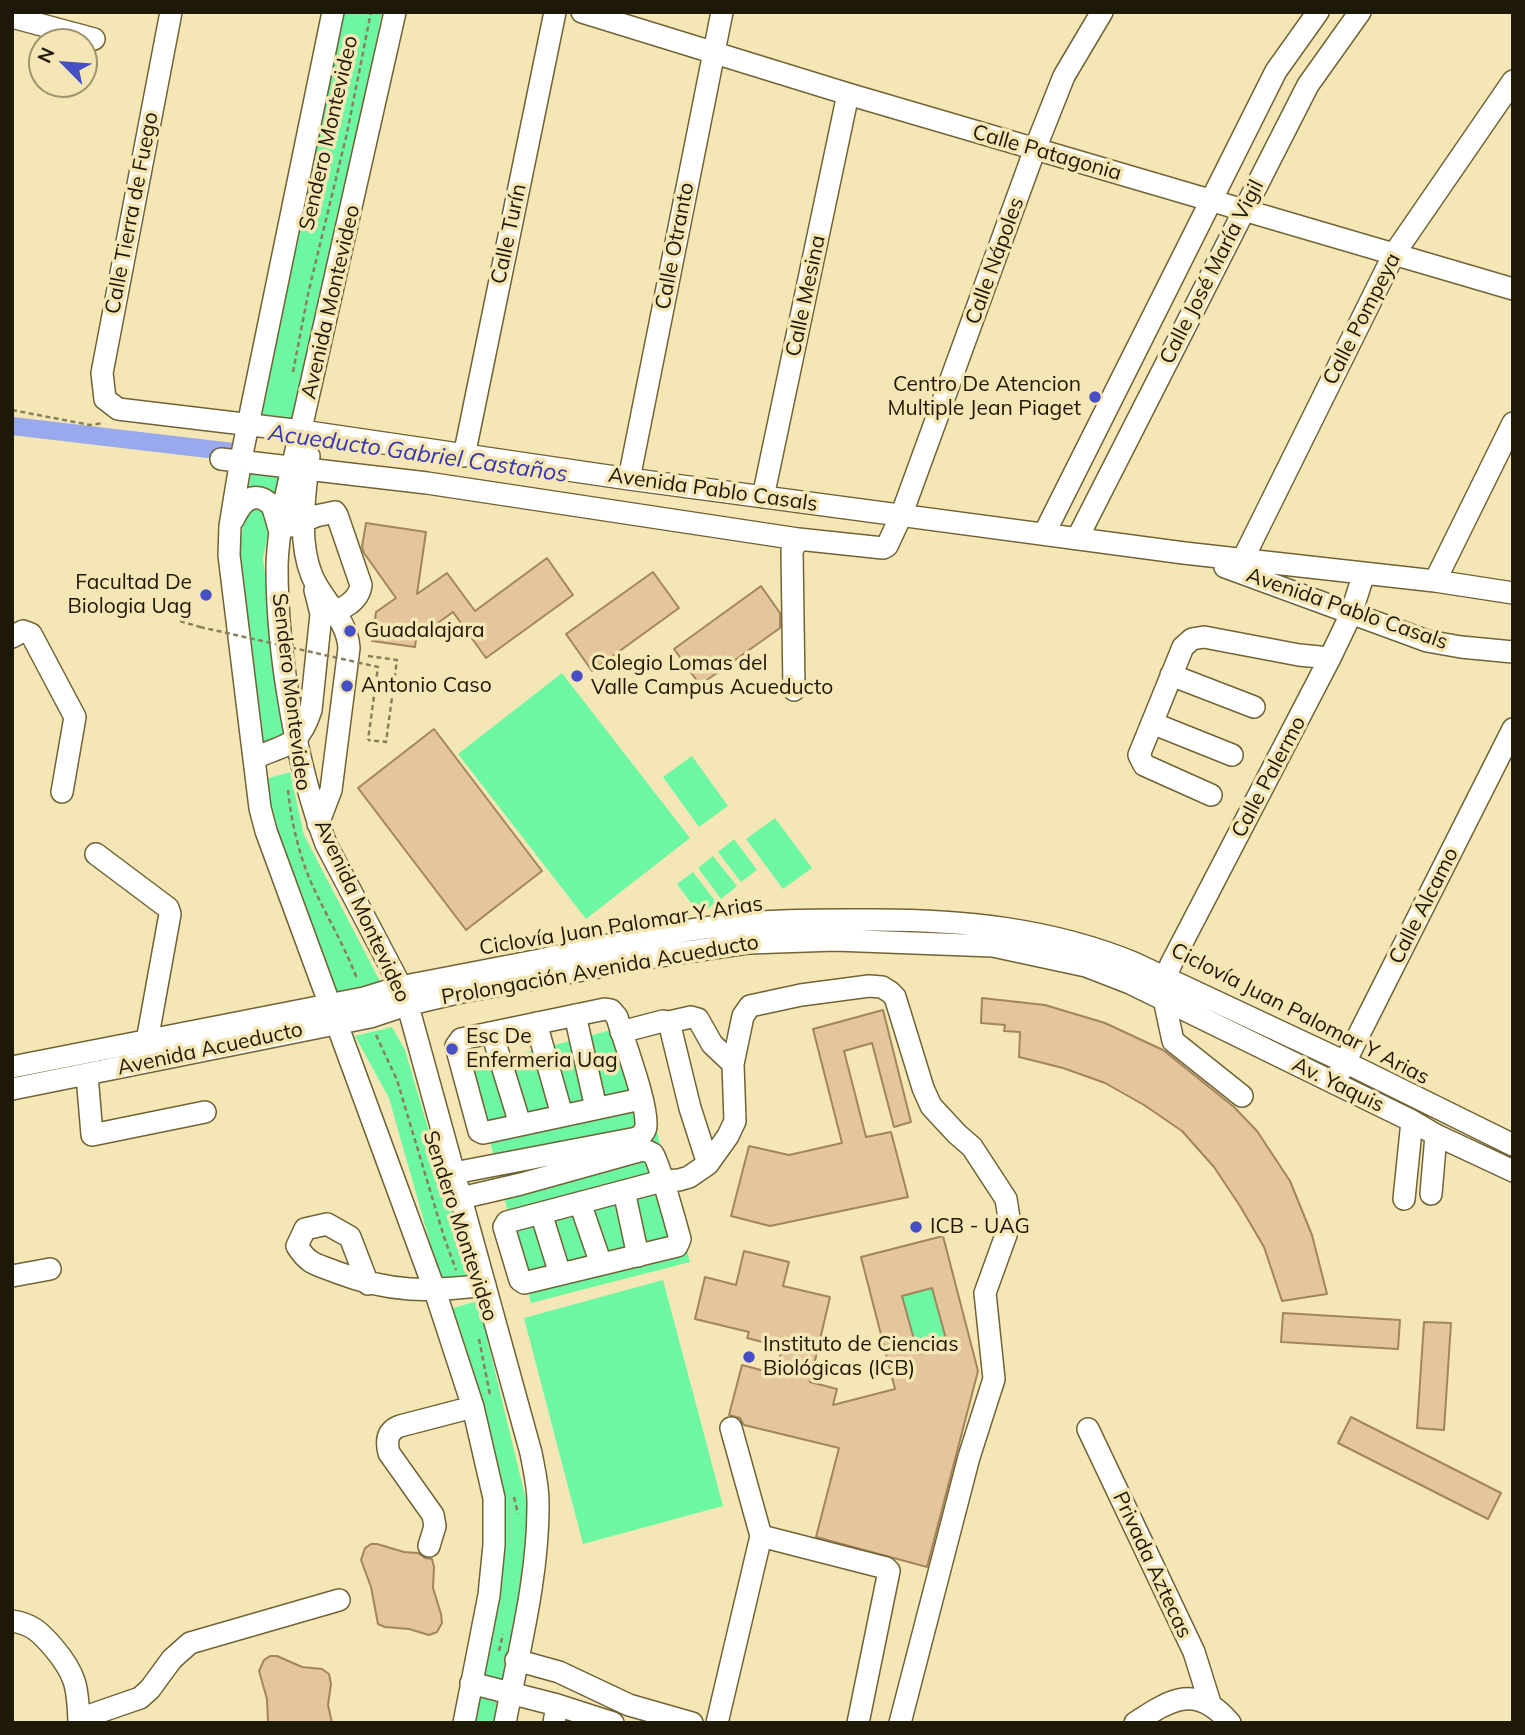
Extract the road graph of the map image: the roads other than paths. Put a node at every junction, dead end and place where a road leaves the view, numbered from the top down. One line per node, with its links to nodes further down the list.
1 (171, 12): 20 (street, Calle Tierra de Fuego)
2 (333, 12): 22 (street)
3 (395, 12): 23 (street, Avenida Montevideo)
4 (555, 12): 24 (street, Calle Turín)
5 (582, 12): 12 (street, Calle Patagonia)
6 (722, 12): 12 (street, Calle Otranto)
7 (1102, 12): 15 (street, Calle Nápoles)
8 (1318, 12): 16 (street, Calle José María Vigil)
9 (1360, 12): 17 (street, Calle José María Vigil)
10 (12, 17): 11 (street)
11 (53, 28)
12 (713, 53): 14 (street, Calle Patagonia); 27 (street, Calle Otranto)
13 (1513, 81): 18 (street, Calle Pompeya)
14 (848, 94): 15 (street, Calle Patagonia); 28 (street, Calle Mesina)
15 (1035, 149): 16 (street, Calle Patagonia); 29 (street, Calle Nápoles)
16 (1212, 202): 17 (street, Calle Patagonia); 33 (street, Calle José María Vigil)
17 (1242, 210): 18 (street, Calle Patagonia); 35 (street, Calle José María Vigil)
18 (1394, 254): 19 (street, Calle Patagonia); 36 (street, Calle Pompeya)
19 (1513, 289)
20 (118, 409): 22 (street, Avenida Pablo Casals)
21 (1513, 423): 38 (street)
22 (249, 426): 23 (street, Avenida Pablo Casals); 25 (street)
23 (302, 431): 24 (street, Avenida Pablo Casals); 26 (street)
24 (464, 456): 27 (street, Avenida Pablo Casals)
25 (231, 460): 26 (street); 31 (street)
26 (300, 468): 30 (street); 32 (street, Avenida Montevideo); 34 (street)
27 (629, 480): 28 (street, Avenida Pablo Casals)
28 (763, 497): 29 (street, Avenida Pablo Casals)
29 (901, 516): 33 (street, Avenida Pablo Casals); 34 (street, Calle Nápoles)
30 (303, 522): 32 (street); 40 (street); 40 (street)
31 (230, 526): 32 (street); 52 (street)
32 (280, 531): 50 (street, Avenida Montevideo)
33 (1044, 534): 35 (street, Avenida Pablo Casals)
34 (798, 539): 46 (street)
35 (1077, 539): 36 (street, Avenida Pablo Casals)
36 (1240, 565): 37 (street, Avenida Pablo Casals); 41 (street, Avenida Pablo Casals)
37 (1364, 573): 38 (street, Avenida Pablo Casals); 41 (street, Calle Palermo)
38 (1435, 581): 39 (street, Avenida Pablo Casals)
39 (1513, 593)
40 (328, 613): 50 (street); 55 (street)
41 (1350, 614): 43 (street, Avenida Pablo Casals); 44 (street, Calle Palermo)
42 (12, 637): 53 (street)
43 (1513, 652)
44 (1330, 658): 45 (street); 58 (street, Calle Palermo)
45 (1171, 675): 47 (street); 48 (street)
46 (794, 690)
47 (1254, 707)
48 (1152, 723): 51 (street); 54 (street)
49 (1513, 729): 69 (street, Calle Alcamo)
50 (297, 740): 52 (street); 55 (street, Avenida Montevideo)
51 (1232, 755)
52 (254, 758): 61 (street)
53 (62, 793)
54 (1211, 795)
55 (318, 824): 59 (street, Avenida Montevideo)
56 (96, 854): 67 (street)
57 (780, 930): 58 (street, Prolongación Avenida Acueducto); 59 (street, Prolongación Avenida Acueducto); 60 (street, Prolongación Avenida Acueducto)
58 (1166, 977): 69 (street, Av. Yaquis)
59 (403, 996): 61 (street, Avenida Acueducto); 87 (street, Avenida Montevideo)
60 (1164, 999): 73 (street, Av. Yaquis); 75 (street)
61 (332, 1014): 68 (street, Avenida Acueducto); 102 (street)
62 (575, 1015): 64 (street); 65 (street); 77 (street)
63 (669, 1022): 65 (street); 70 (street); 85 (street)
64 (536, 1024): 66 (street); 79 (street)
65 (621, 1032): 76 (street)
66 (492, 1033): 81 (street); 81 (street)
67 (147, 1041): 68 (street, Avenida Acueducto); 71 (street, Avenida Acueducto)
68 (195, 1041): 72 (street, Avenida Acueducto)
69 (1345, 1062): 73 (street, Calle Alcamo); 83 (street, Av. Yaquis)
70 (733, 1064): 85 (street); 122 (street)
71 (12, 1067)
72 (87, 1075): 74 (street, Avenida Acueducto); 78 (street)
73 (1335, 1083): 80 (street, Av. Yaquis)
74 (12, 1089)
75 (1242, 1097)
76 (641, 1099): 77 (street); 84 (street)
77 (596, 1108): 79 (street)
78 (205, 1112)
79 (562, 1115): 81 (street)
80 (1412, 1121): 82 (street, Av. Yaquis); 92 (street)
81 (520, 1124)
82 (1436, 1135): 86 (street, Av. Yaquis); 90 (street)
83 (1512, 1143): 86 (street)
84 (640, 1144): 87 (street); 88 (street); 91 (street)
85 (708, 1164): 88 (street)
86 (1506, 1167)
87 (454, 1174): 91 (street, Avenida Montevideo)
88 (662, 1181): 89 (street); 95 (street)
89 (624, 1191): 93 (street); 95 (street)
90 (1431, 1194)
91 (461, 1198): 101 (street, Avenida Montevideo)
92 (1404, 1199)
93 (580, 1203): 94 (street); 96 (street)
94 (541, 1213): 98 (street); 98 (street)
95 (638, 1255): 96 (street)
96 (601, 1264): 98 (street)
97 (50, 1269): 99 (street)
98 (560, 1274)
99 (12, 1276)
100 (368, 1284): 102 (street)
101 (485, 1285): 102 (street); 110 (street, Avenida Montevideo)
102 (435, 1291): 103 (street)
103 (482, 1403): 107 (street); 111 (street)
104 (731, 1428): 106 (street)
105 (1088, 1429): 113 (street, Privada Aztecas)
106 (761, 1536): 120 (street); 121 (street)
107 (429, 1546)
108 (339, 1600): 115 (street)
109 (12, 1621): 115 (street)
110 (507, 1656): 112 (street, Avenida Montevideo); 119 (street)
111 (471, 1683): 112 (street); 116 (street)
112 (511, 1692): 114 (street); 117 (street, Avenida Montevideo)
113 (1210, 1703): 123 (street); 124 (street)
114 (555, 1714): 118 (street)
115 (79, 1721)
116 (464, 1723)
117 (505, 1723)
118 (613, 1723)
119 (692, 1723)
120 (717, 1723)
121 (858, 1723)
122 (900, 1723)
123 (1135, 1723)
124 (1230, 1723)

